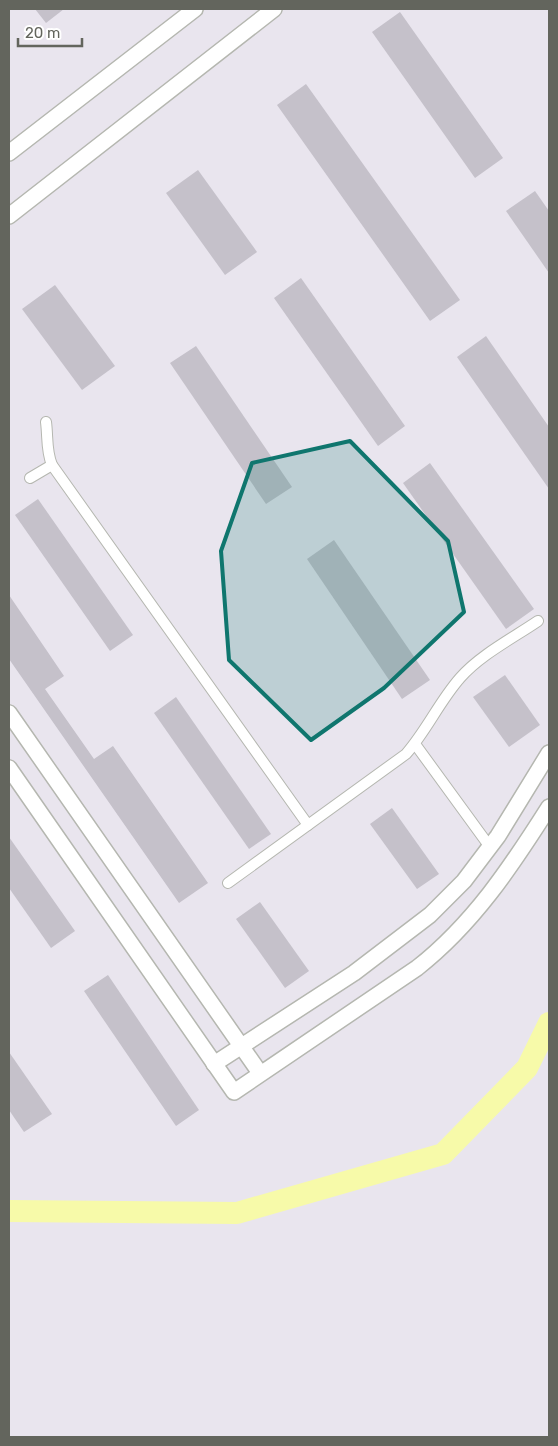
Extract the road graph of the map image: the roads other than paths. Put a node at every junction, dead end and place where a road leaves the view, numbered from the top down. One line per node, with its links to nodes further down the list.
1 (195, 9): 3 (street)
2 (274, 9): 4 (street)
3 (9, 153)
4 (9, 216)
5 (46, 422): 6 (lane)
6 (52, 465): 7 (lane); 14 (lane)
7 (30, 478)
8 (538, 621): 10 (lane)
9 (9, 713): 17 (street)
10 (415, 744): 14 (lane); 15 (lane)
11 (549, 754): 15 (street)
12 (9, 768): 18 (street)
13 (549, 807): 19 (street)
14 (308, 825): 16 (lane)
15 (490, 847): 17 (street)
16 (228, 883)
17 (241, 1046): 18 (street); 19 (street)
18 (214, 1064): 19 (street)
19 (260, 1073)

